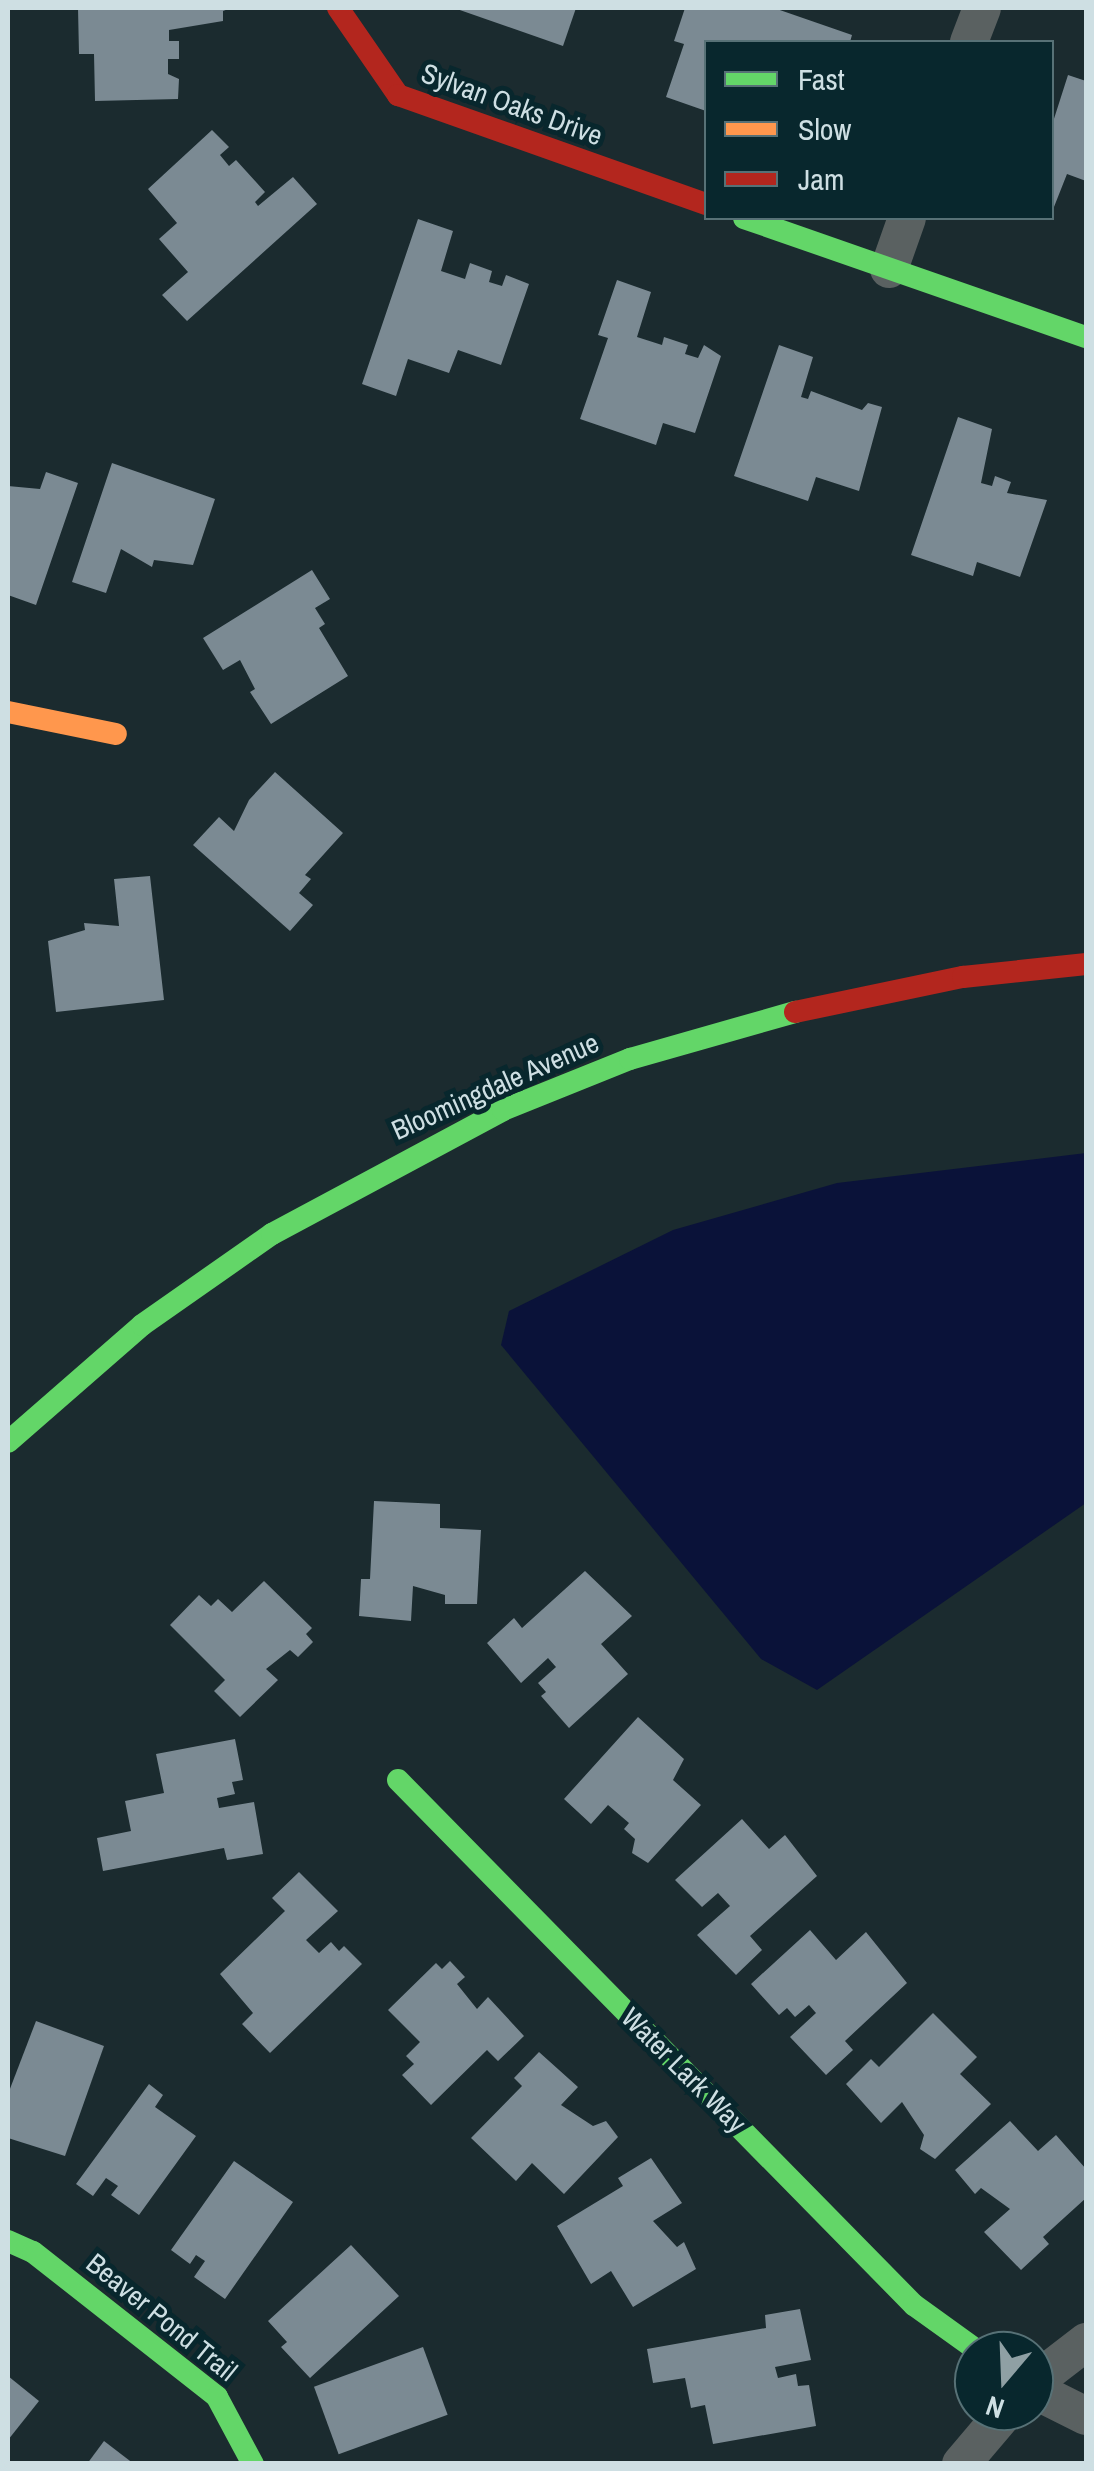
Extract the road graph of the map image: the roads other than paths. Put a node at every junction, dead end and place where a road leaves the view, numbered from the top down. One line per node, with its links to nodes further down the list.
1 (338, 8): 4 (street, Sylvan Oaks Drive)
2 (982, 8): 3 (street)
3 (971, 40)
4 (704, 203)
5 (750, 220): 7 (street)
6 (906, 220): 7 (street)
7 (889, 269): 8 (street)
8 (1086, 337)
9 (8, 712): 10 (street)
10 (116, 734)
11 (1086, 964): 12 (street, Bloomingdale Avenue)
12 (8, 1442)
13 (398, 1780): 15 (street, Water Lark Way)
14 (8, 2241): 21 (street, Beaver Pond Trail)
15 (954, 2334)
16 (1086, 2342): 17 (street)
17 (1054, 2367)
18 (1054, 2400): 19 (street)
19 (1086, 2416)
20 (989, 2431): 22 (street)
21 (253, 2464)
22 (961, 2464)

